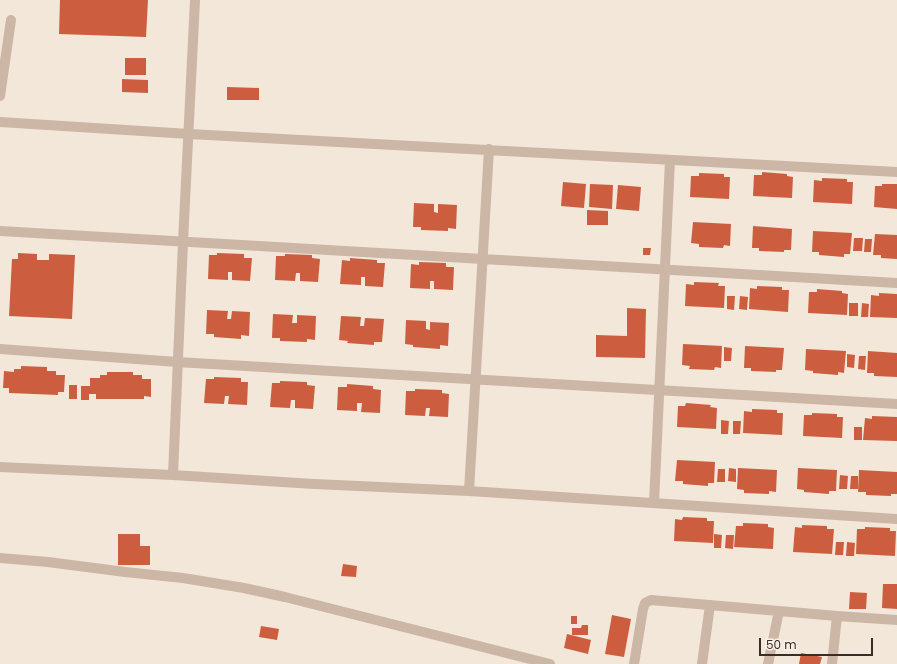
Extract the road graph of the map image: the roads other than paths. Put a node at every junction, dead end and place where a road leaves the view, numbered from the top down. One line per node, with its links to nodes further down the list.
1 (195, 0): 5 (street)
2 (11, 20): 3 (street)
3 (0, 96)
4 (0, 122): 5 (street)
5 (189, 134): 6 (street); 10 (street)
6 (489, 149): 7 (street); 11 (street)
7 (670, 160): 8 (street); 12 (street)
8 (897, 172)
9 (0, 231): 10 (street)
10 (182, 242): 11 (street); 15 (street)
11 (482, 260): 12 (street); 16 (street)
12 (665, 270): 13 (street); 17 (street)
13 (897, 283)
14 (0, 350): 15 (street)
15 (177, 362): 16 (street); 20 (street)
16 (476, 380): 17 (street); 21 (street)
17 (659, 390): 18 (street); 22 (street)
18 (897, 404)
19 (0, 467): 20 (street)
20 (173, 475): 21 (street)
21 (469, 491): 22 (street)
22 (654, 503): 23 (street)
23 (897, 519)
24 (0, 558): 29 (street)
25 (710, 605): 26 (street); 30 (street); 31 (street)
26 (779, 611): 27 (street); 32 (street)
27 (837, 616): 28 (street); 33 (street)
28 (897, 620)
29 (550, 664)
30 (634, 664)
31 (702, 664)
32 (768, 664)
33 (832, 664)

